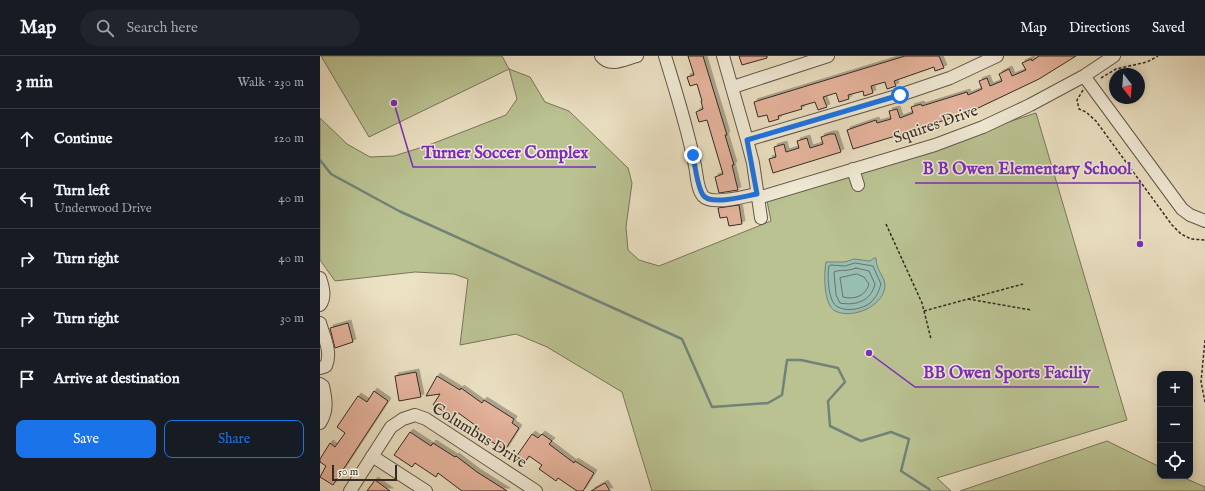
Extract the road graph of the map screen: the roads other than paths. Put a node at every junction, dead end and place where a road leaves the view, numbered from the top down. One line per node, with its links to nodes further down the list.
1 (601, 56): 2 (street)
2 (637, 56)
3 (665, 56): 13 (street, Squires Drive)
4 (724, 56): 9 (street)
5 (828, 56): 9 (street)
6 (997, 56): 10 (street)
7 (1114, 56): 8 (street, Squires Drive)
8 (1087, 80): 11 (street, Squires Drive); 15 (street)
9 (732, 87): 10 (street)
10 (747, 140): 13 (street)
11 (853, 169): 12 (street); 13 (street, Squires Drive)
12 (858, 186)
13 (757, 196): 14 (street)
14 (760, 218)
15 (1205, 221)
16 (320, 278): 17 (street)
17 (320, 305)
18 (320, 323): 19 (street)
19 (320, 368)
20 (320, 384): 21 (street)
21 (320, 423)
22 (372, 456): 23 (street); 24 (street); 25 (street, Columbus Drive)
23 (350, 491)
24 (426, 491)
25 (536, 491)

